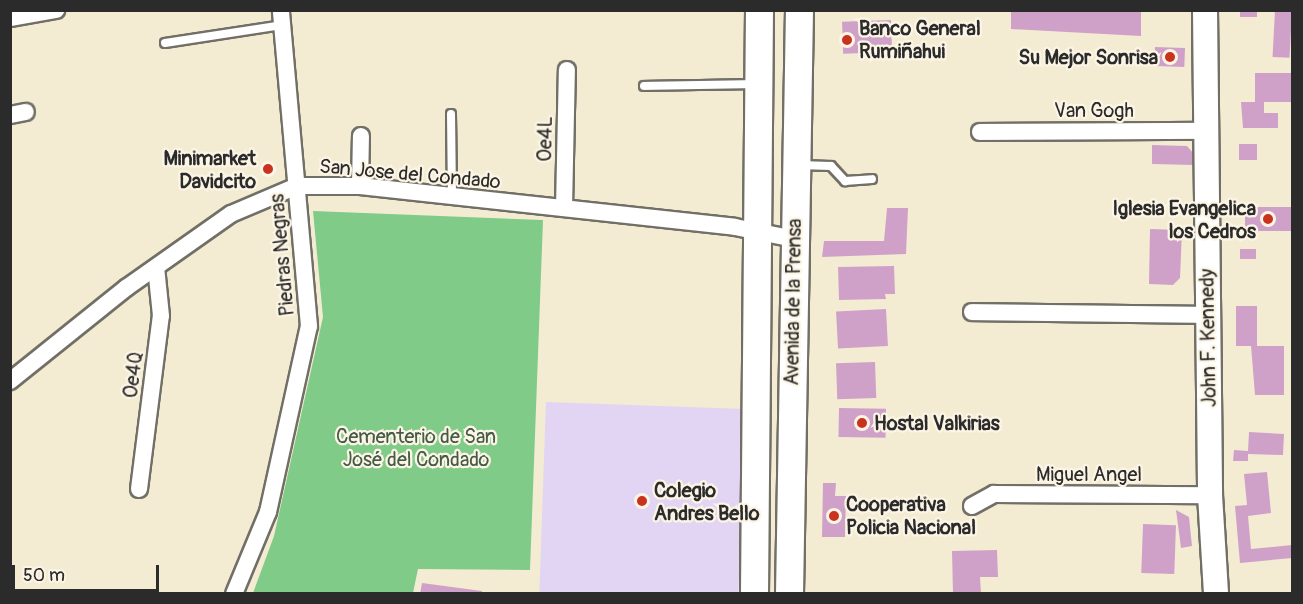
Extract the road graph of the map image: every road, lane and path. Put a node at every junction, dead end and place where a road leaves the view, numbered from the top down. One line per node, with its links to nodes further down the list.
1 (56, 10): 5 (street)
2 (759, 10): 9 (main road, Avenida de la Prensa)
3 (799, 10): 15 (main road, Avenida de la Prensa)
4 (1204, 10): 12 (main road, John F. Kennedy)
5 (10, 18)
6 (282, 18): 7 (lane); 17 (street, Piedras Negras)
7 (165, 43)
8 (567, 70): 20 (street, Oe4L)
9 (757, 84): 10 (lane); 21 (main road, Avenida de la Prensa)
10 (644, 86)
11 (451, 114): 19 (lane)
12 (1207, 131): 13 (street, Van Gogh); 25 (main road, John F. Kennedy)
13 (980, 132)
14 (361, 136): 18 (street)
15 (795, 165): 16 (lane); 22 (main road, Avenida de la Prensa)
16 (872, 179)
17 (297, 186): 18 (street, San Jose del Condado); 23 (street, San Jose del Condado); 30 (street, Piedras Negras)
18 (360, 186): 19 (street, San Jose del Condado)
19 (452, 197): 20 (street, San Jose del Condado)
20 (564, 208): 21 (street, San Jose del Condado)
21 (754, 230): 22 (street, San Jose del Condado); 31 (main road, Avenida de la Prensa)
22 (794, 239): 32 (main road, Avenida de la Prensa)
23 (156, 267): 26 (street, San Jose del Condado); 27 (street, Oe4Q)
24 (972, 312): 25 (street)
25 (1207, 315): 28 (main road, John F. Kennedy)
26 (10, 381)
27 (139, 489)
28 (1210, 495): 29 (street, Miguel Angel); 33 (main road, John F. Kennedy)
29 (972, 506)
30 (234, 594)
31 (754, 594)
32 (789, 594)
33 (1216, 594)

